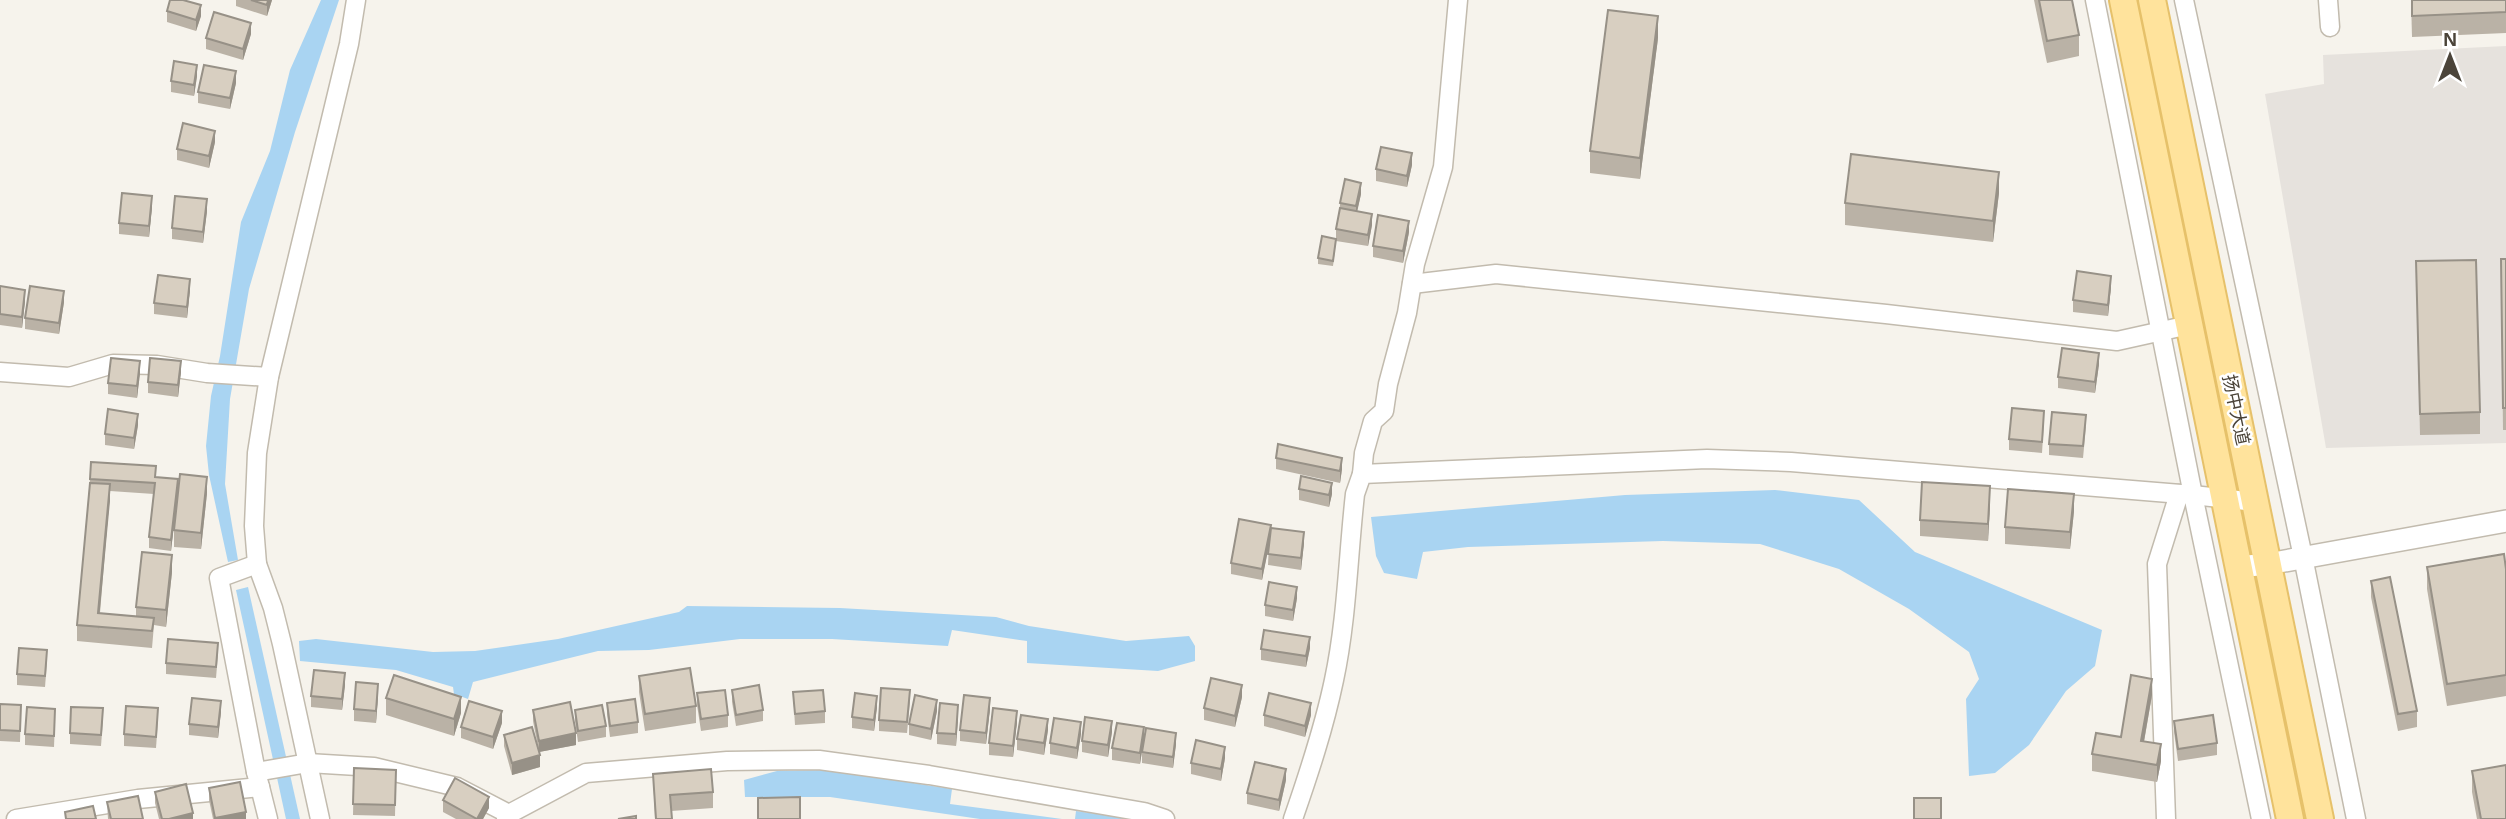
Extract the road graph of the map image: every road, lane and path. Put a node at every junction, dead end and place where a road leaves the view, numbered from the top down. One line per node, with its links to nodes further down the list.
1 (356, 0): 13 (street)
2 (1458, 0): 9 (street)
3 (2095, 0): 11 (street)
4 (2123, 0): 10 (main road, 扬中大道)
5 (2152, 0): 17 (main road, 扬中大道)
6 (2183, 0): 19 (street)
7 (2328, 0): 8 (street)
8 (2330, 27)
9 (1412, 285): 11 (street); 14 (street)
10 (2189, 325): 11 (street); 16 (main road, 扬中大道)
11 (2162, 331): 15 (street)
12 (0, 372): 13 (street)
13 (269, 377): 20 (street)
14 (1362, 474): 15 (street); 34 (street)
15 (2186, 494): 16 (street); 35 (street); 36 (street)
16 (2224, 500): 17 (street); 22 (main road, 扬中大道)
17 (2255, 502): 21 (main road, 扬中大道)
18 (2506, 521): 19 (street)
19 (2303, 557): 21 (street); 37 (street)
20 (257, 564): 23 (street); 24 (street)
21 (2268, 564): 22 (street); 25 (main road, 扬中大道)
22 (2238, 567): 26 (main road, 扬中大道)
23 (303, 764): 24 (street); 28 (street); 32 (street)
24 (261, 777): 30 (street); 31 (street)
25 (2318, 807): 26 (main road)
26 (2288, 810)
27 (0, 816): 29 (street)
28 (508, 816): 33 (street)
29 (8, 819)
30 (16, 819)
31 (268, 819)
32 (320, 819)
33 (1165, 819)
34 (1293, 819)
35 (2166, 819)
36 (2261, 819)
37 (2356, 819)

